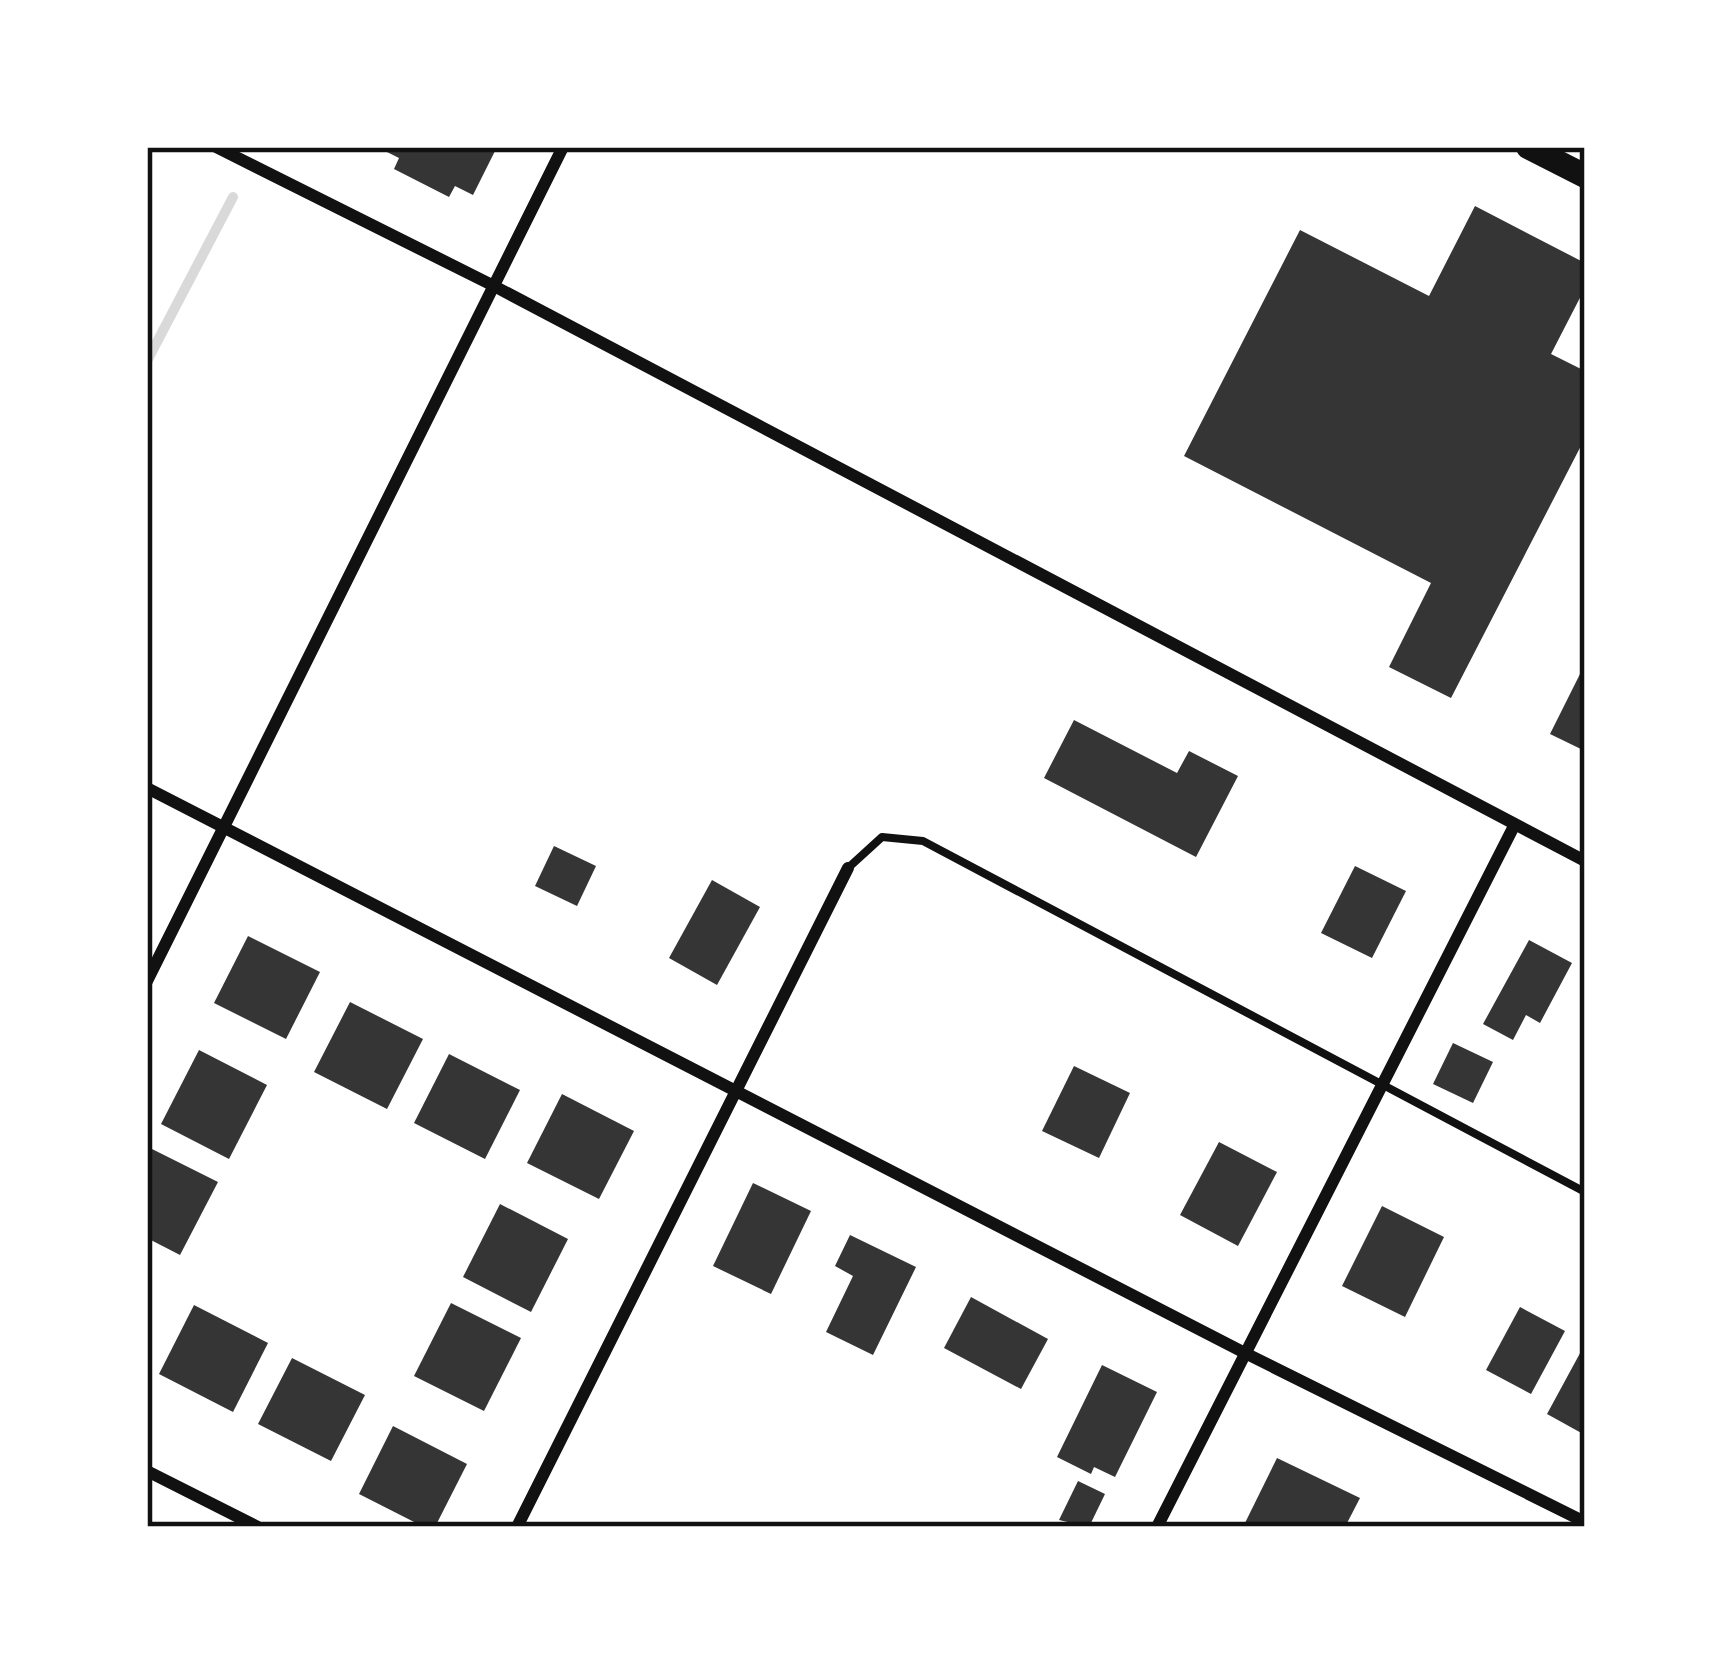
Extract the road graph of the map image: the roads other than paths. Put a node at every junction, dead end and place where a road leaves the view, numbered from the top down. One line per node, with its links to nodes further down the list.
1 (216, 147): 5 (street)
2 (563, 147): 5 (street)
3 (1528, 147): 4 (main road)
4 (1585, 176)
5 (494, 286): 7 (street); 8 (street)
6 (147, 788): 8 (street)
7 (1514, 826): 9 (street); 12 (street)
8 (224, 827): 11 (street); 13 (street)
9 (1585, 860)
10 (848, 868): 12 (lane); 13 (street)
11 (147, 981)
12 (1381, 1087): 14 (lane); 15 (street)
13 (735, 1089): 15 (street); 19 (street)
14 (1585, 1192)
15 (1245, 1353): 17 (street); 20 (street)
16 (147, 1471): 18 (street)
17 (1585, 1522)
18 (258, 1527)
19 (517, 1527)
20 (1156, 1527)

